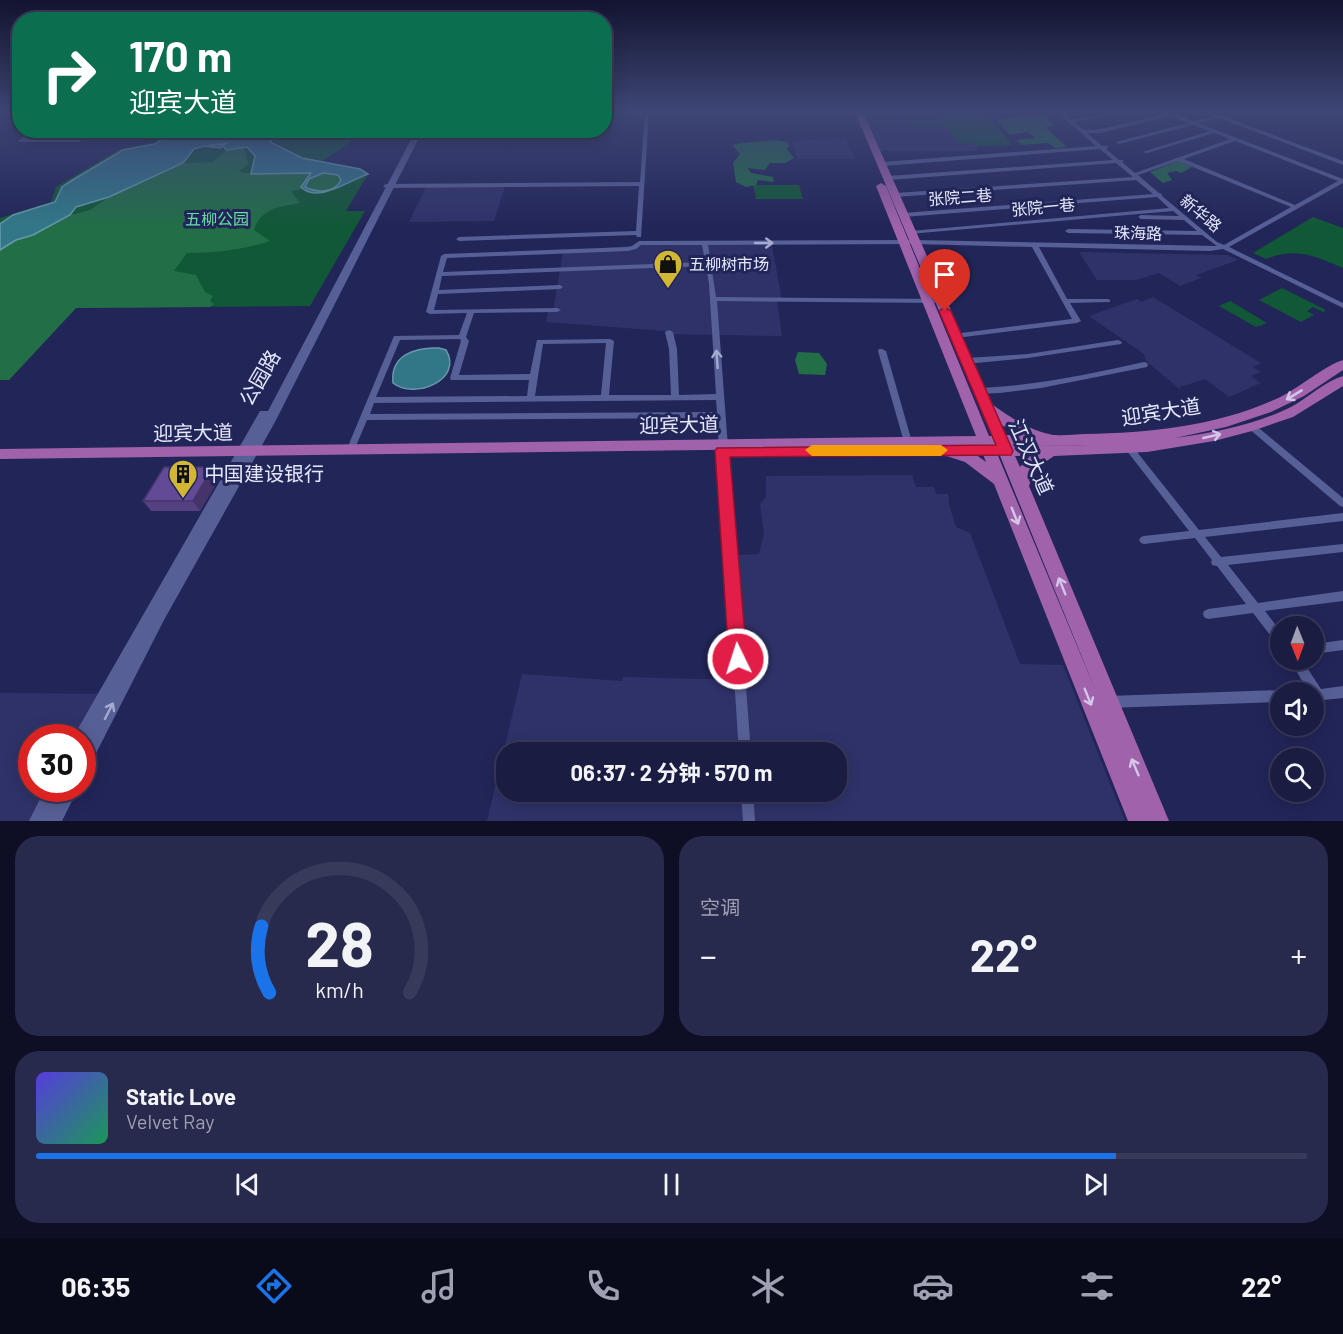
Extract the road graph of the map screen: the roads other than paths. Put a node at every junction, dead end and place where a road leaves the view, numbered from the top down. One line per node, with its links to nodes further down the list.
1 (408, 150): 20 (street)
2 (644, 150): 19 (street)
3 (869, 150): 31 (main road, 江汉大道)
4 (876, 150): 15 (main road, 江汉大道)
5 (1064, 150): 15 (street)
6 (1108, 150): 13 (street, 新华路)
7 (1151, 150): 11 (street)
8 (1203, 150): 12 (street)
9 (1265, 150): 18 (street)
10 (1310, 150): 14 (street)
11 (1145, 152)
12 (1178, 159): 16 (street); 23 (street)
13 (1121, 161): 16 (street, 新华路); 17 (street)
14 (1343, 163)
15 (882, 164): 17 (main road, 江汉大道)
16 (1138, 176): 21 (street); 22 (street, 新华路)
17 (888, 178): 21 (main road, 江汉大道)
18 (1342, 180): 23 (street); 36 (street)
19 (642, 184): 20 (street); 29 (street)
20 (388, 186): 76 (street)
21 (895, 195): 26 (main road, 江汉大道)
22 (1160, 195): 24 (street, 新华路); 26 (street, 张院二巷)
23 (1293, 207): 36 (street)
24 (1176, 208): 25 (street, 张院一巷); 27 (street, 新华路); 31 (street, 张院一巷); 36 (street, 新华路)
25 (1125, 213): 27 (street); 31 (street, 张院一巷)
26 (903, 215): 31 (main road, 江汉大道)
27 (1185, 218): 30 (street, 新华路)
28 (1068, 231): 30 (street)
29 (639, 233): 32 (street); 33 (street)
30 (1203, 233): 36 (street, 新华路)
31 (911, 238): 34 (street, one-way to 31); 35 (street, 珠海路); 44 (main road, 江汉大道)
32 (459, 239)
33 (639, 243): 34 (street); 38 (street)
34 (705, 243): 37 (street)
35 (1035, 245): 36 (street, 珠海路); 42 (street)
36 (1224, 247): 45 (street, 新华路)
37 (708, 264): 38 (street); 41 (street)
38 (439, 274): 40 (street)
39 (560, 287): 40 (street)
40 (435, 292): 47 (street)
41 (712, 299): 44 (street); 59 (street, one-way to 41)
42 (1065, 301): 43 (street); 49 (street)
43 (1108, 301)
44 (935, 302): 49 (main road, 江汉大道); 64 (main road, 江汉大道)
45 (1343, 304)
46 (557, 310): 47 (street)
47 (471, 311): 50 (street)
48 (669, 332): 61 (street)
49 (956, 336): 53 (main road, 江汉大道)
50 (462, 337): 56 (street); 63 (street)
51 (1118, 342): 53 (street)
52 (882, 351): 68 (street)
53 (966, 361): 58 (main road, 江汉大道)
54 (1143, 364): 58 (street)
55 (1343, 364): 71 (main road, 迎宾大道, one-way to 71)
56 (534, 376): 60 (street); 62 (street)
57 (1343, 380): 67 (main road, 迎宾大道)
58 (979, 391): 64 (main road, 江汉大道)
59 (719, 397): 61 (street); 65 (street)
60 (605, 398): 61 (street); 62 (street)
61 (675, 398)
62 (530, 399): 63 (street)
63 (372, 400): 66 (street)
64 (981, 413): 69 (main road); 70 (main road, 江汉大道); 71 (main road)
65 (721, 414): 66 (street); 72 (street)
66 (364, 417): 74 (street)
67 (1251, 426): 73 (main road, 迎宾大道, one-way to 67); 80 (street)
68 (908, 442): 69 (main road, 迎宾大道); 72 (main road, 迎宾大道)
69 (946, 446): 70 (main road, 迎宾大道); 72 (main road, 迎宾大道); 78 (main road)
70 (995, 446): 71 (main road, 迎宾大道); 78 (main road, 江汉大道); 79 (main road, 江汉大道)
71 (1053, 446): 73 (main road, 迎宾大道); 79 (main road)
72 (722, 448): 74 (main road, 迎宾大道); 76 (main road, 迎宾大道); 98 (street)
73 (1130, 449): 82 (street)
74 (350, 451): 76 (main road, 迎宾大道)
75 (0, 454): 76 (main road, 迎宾大道)
76 (246, 454): 77 (main road, 迎宾大道); 96 (street); 97 (street, one-way to 76)
77 (0, 459)
78 (1002, 483): 105 (main road, 江汉大道, one-way to 105)
79 (1021, 487): 95 (main road, 江汉大道, one-way to 79)
80 (1343, 503)
81 (1343, 516): 82 (street)
82 (1195, 533): 83 (street); 85 (street)
83 (1144, 540)
84 (1343, 548): 85 (street)
85 (1216, 562): 87 (street)
86 (1343, 596): 87 (street)
87 (1254, 608): 88 (street); 89 (street)
88 (1208, 614)
89 (1270, 627)
90 (1343, 645): 91 (street)
91 (1324, 648)
92 (1343, 692): 93 (street)
93 (1324, 694)
94 (1270, 696): 95 (street)
95 (1108, 702): 106 (main road, 江汉大道, one-way to 95)
96 (90, 724)
97 (96, 736)
98 (743, 742)
99 (48, 802): 102 (street)
100 (62, 802): 103 (street)
101 (748, 802): 104 (street)
102 (38, 821)
103 (52, 821)
104 (749, 821)
105 (1139, 821)
106 (1158, 821)

